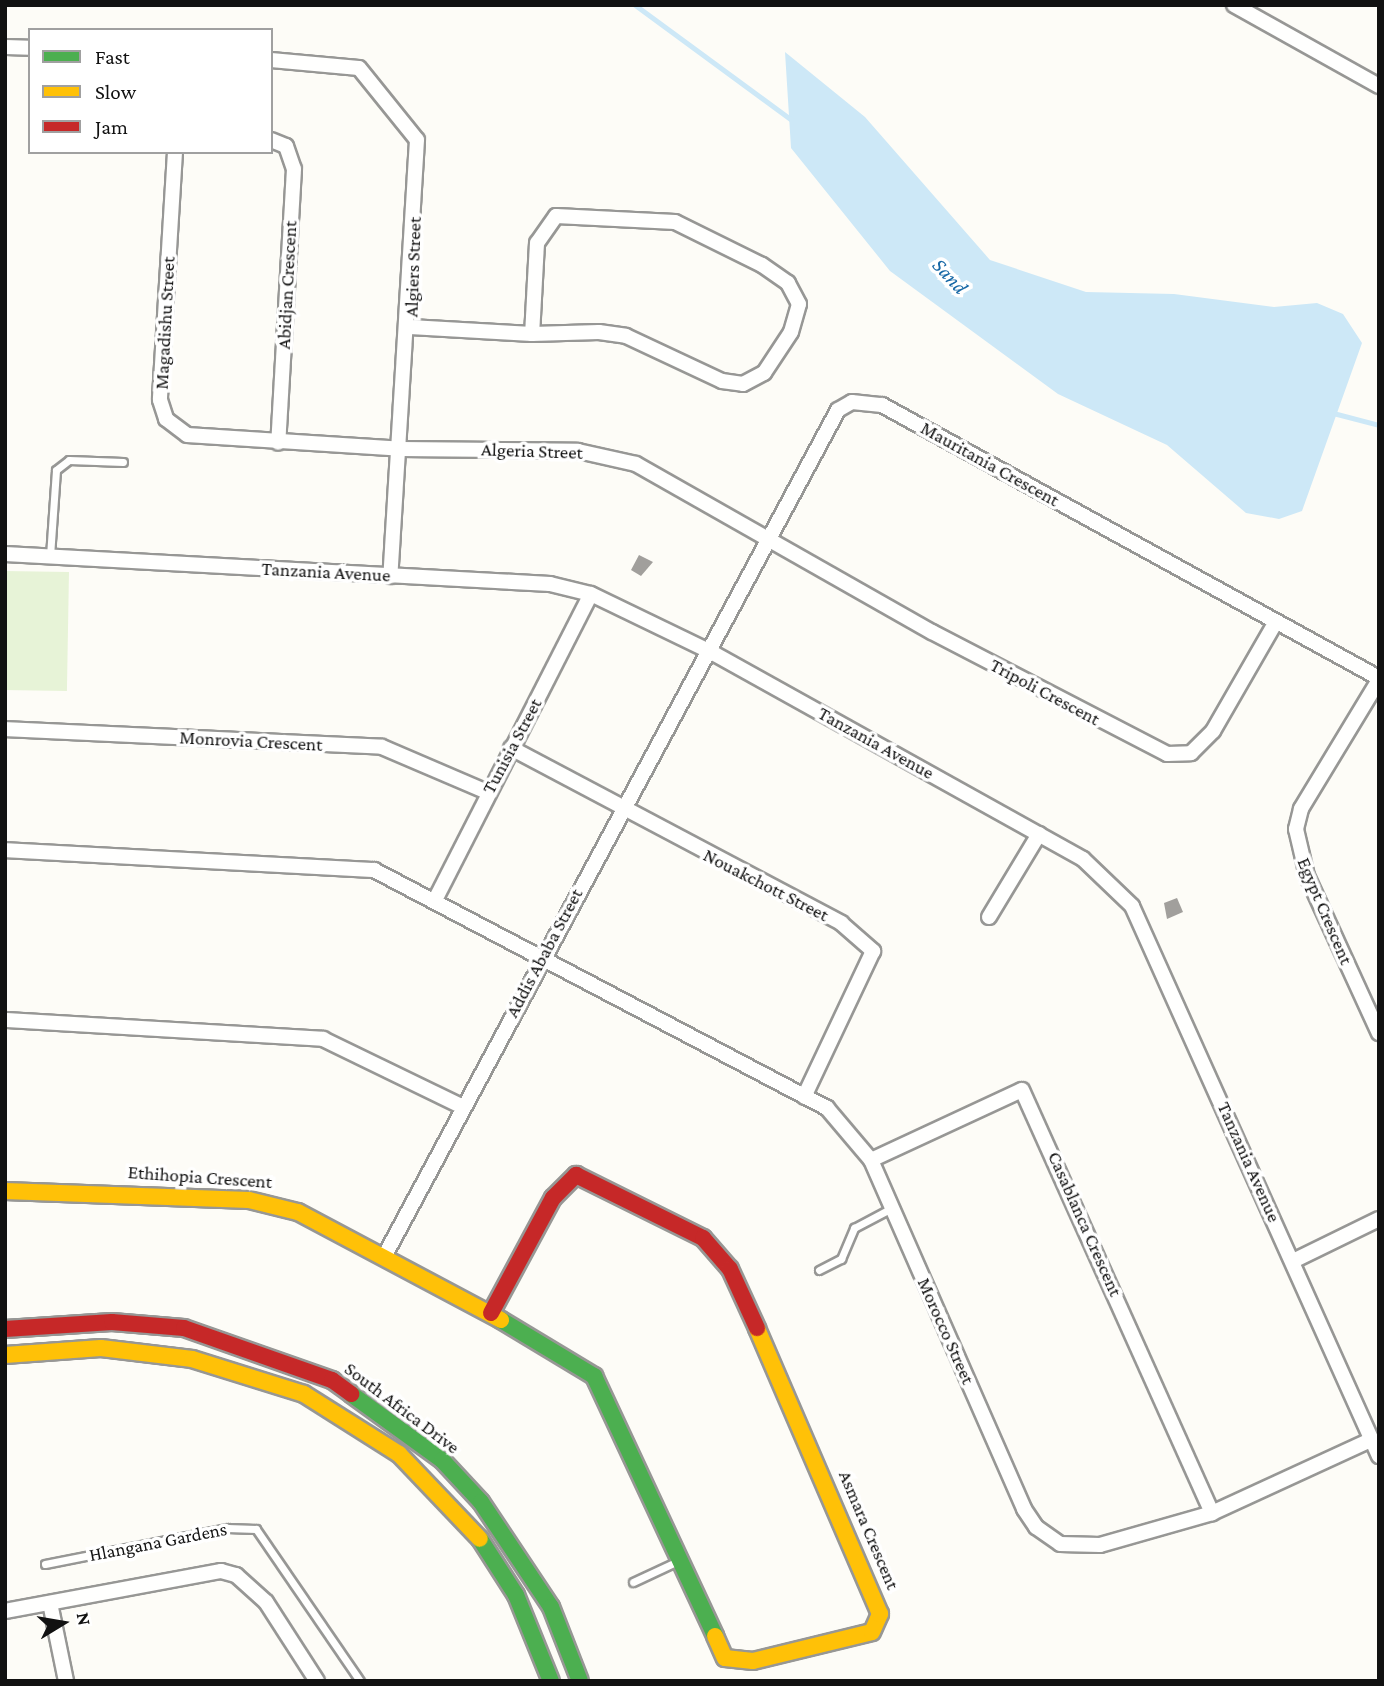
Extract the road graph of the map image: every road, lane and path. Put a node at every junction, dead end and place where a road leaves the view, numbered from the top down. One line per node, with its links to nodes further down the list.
1 (1234, 5): 5 (street)
2 (5, 47): 3 (street)
3 (28, 48)
4 (273, 60): 8 (street, Algiers Street)
5 (1379, 86)
6 (273, 141): 10 (street, Abidjan Crescent)
7 (175, 154): 10 (street, Magadishu Street)
8 (410, 327): 9 (street); 11 (street, Algiers Street)
9 (532, 334): 9 (street)
10 (278, 443): 11 (street, Magadishu Street)
11 (401, 449): 13 (street, Algeria Street); 16 (street, Algiers Street)
12 (123, 462): 15 (lane)
13 (768, 541): 18 (street, Tripoli Crescent); 18 (street, Mauritania Crescent); 19 (street, Mauritania Crescent)
14 (5, 554): 15 (street, Tanzania Avenue)
15 (50, 556): 16 (street, Tanzania Avenue)
16 (390, 576): 17 (street, Tanzania Avenue)
17 (591, 594): 19 (street, Tanzania Avenue); 22 (street, Tunisia Street)
18 (1275, 623): 20 (street, Mauritania Crescent)
19 (713, 653): 24 (street, Addis Ababa Street); 25 (street, Tanzania Avenue)
20 (1379, 679): 31 (street, Egypt Crescent)
21 (5, 729): 23 (street, Monrovia Crescent)
22 (511, 748): 23 (street, Tunisia Street); 24 (street, Nouakchott Street)
23 (487, 792): 27 (street, Tunisia Street)
24 (621, 810): 29 (street, Addis Ababa Street); 32 (street, Nouakchott Street)
25 (1039, 834): 28 (street); 39 (street, Tanzania Avenue)
26 (5, 850): 27 (street)
27 (435, 900): 29 (street, Morocco Street)
28 (989, 917)
29 (542, 959): 32 (street, Morocco Street); 33 (street, Addis Ababa Street)
30 (5, 1020): 33 (street)
31 (1379, 1033)
32 (804, 1097): 34 (street, Morocco Street)
33 (461, 1106): 38 (street, Addis Ababa Street)
34 (871, 1160): 36 (street, Morocco Street); 46 (street, Casablanca Crescent)
35 (5, 1191): 38 (street, Ethihopia Crescent)
36 (892, 1208): 40 (lane); 46 (street, Morocco Street)
37 (1379, 1219): 39 (street)
38 (384, 1257): 41 (street, Ethihopia Crescent)
39 (1293, 1261): 44 (street, Tanzania Avenue)
40 (819, 1270)
41 (491, 1313): 47 (street, Asmara Crescent); 47 (street, Asmara Crescent)
42 (5, 1329): 56 (street, South Africa Drive)
43 (5, 1356): 55 (street, South Africa Drive)
44 (1371, 1440): 45 (street, Tanzania Avenue); 46 (street, Morocco Street)
45 (1379, 1456)
46 (1212, 1513)
47 (679, 1561): 49 (lane)
48 (45, 1564): 54 (lane, Hlangana Gardens)
49 (633, 1582)
50 (50, 1603): 51 (street); 52 (street); 53 (street)
51 (5, 1611)
52 (66, 1681)
53 (317, 1681)
54 (360, 1681)
55 (551, 1681)
56 (580, 1681)

